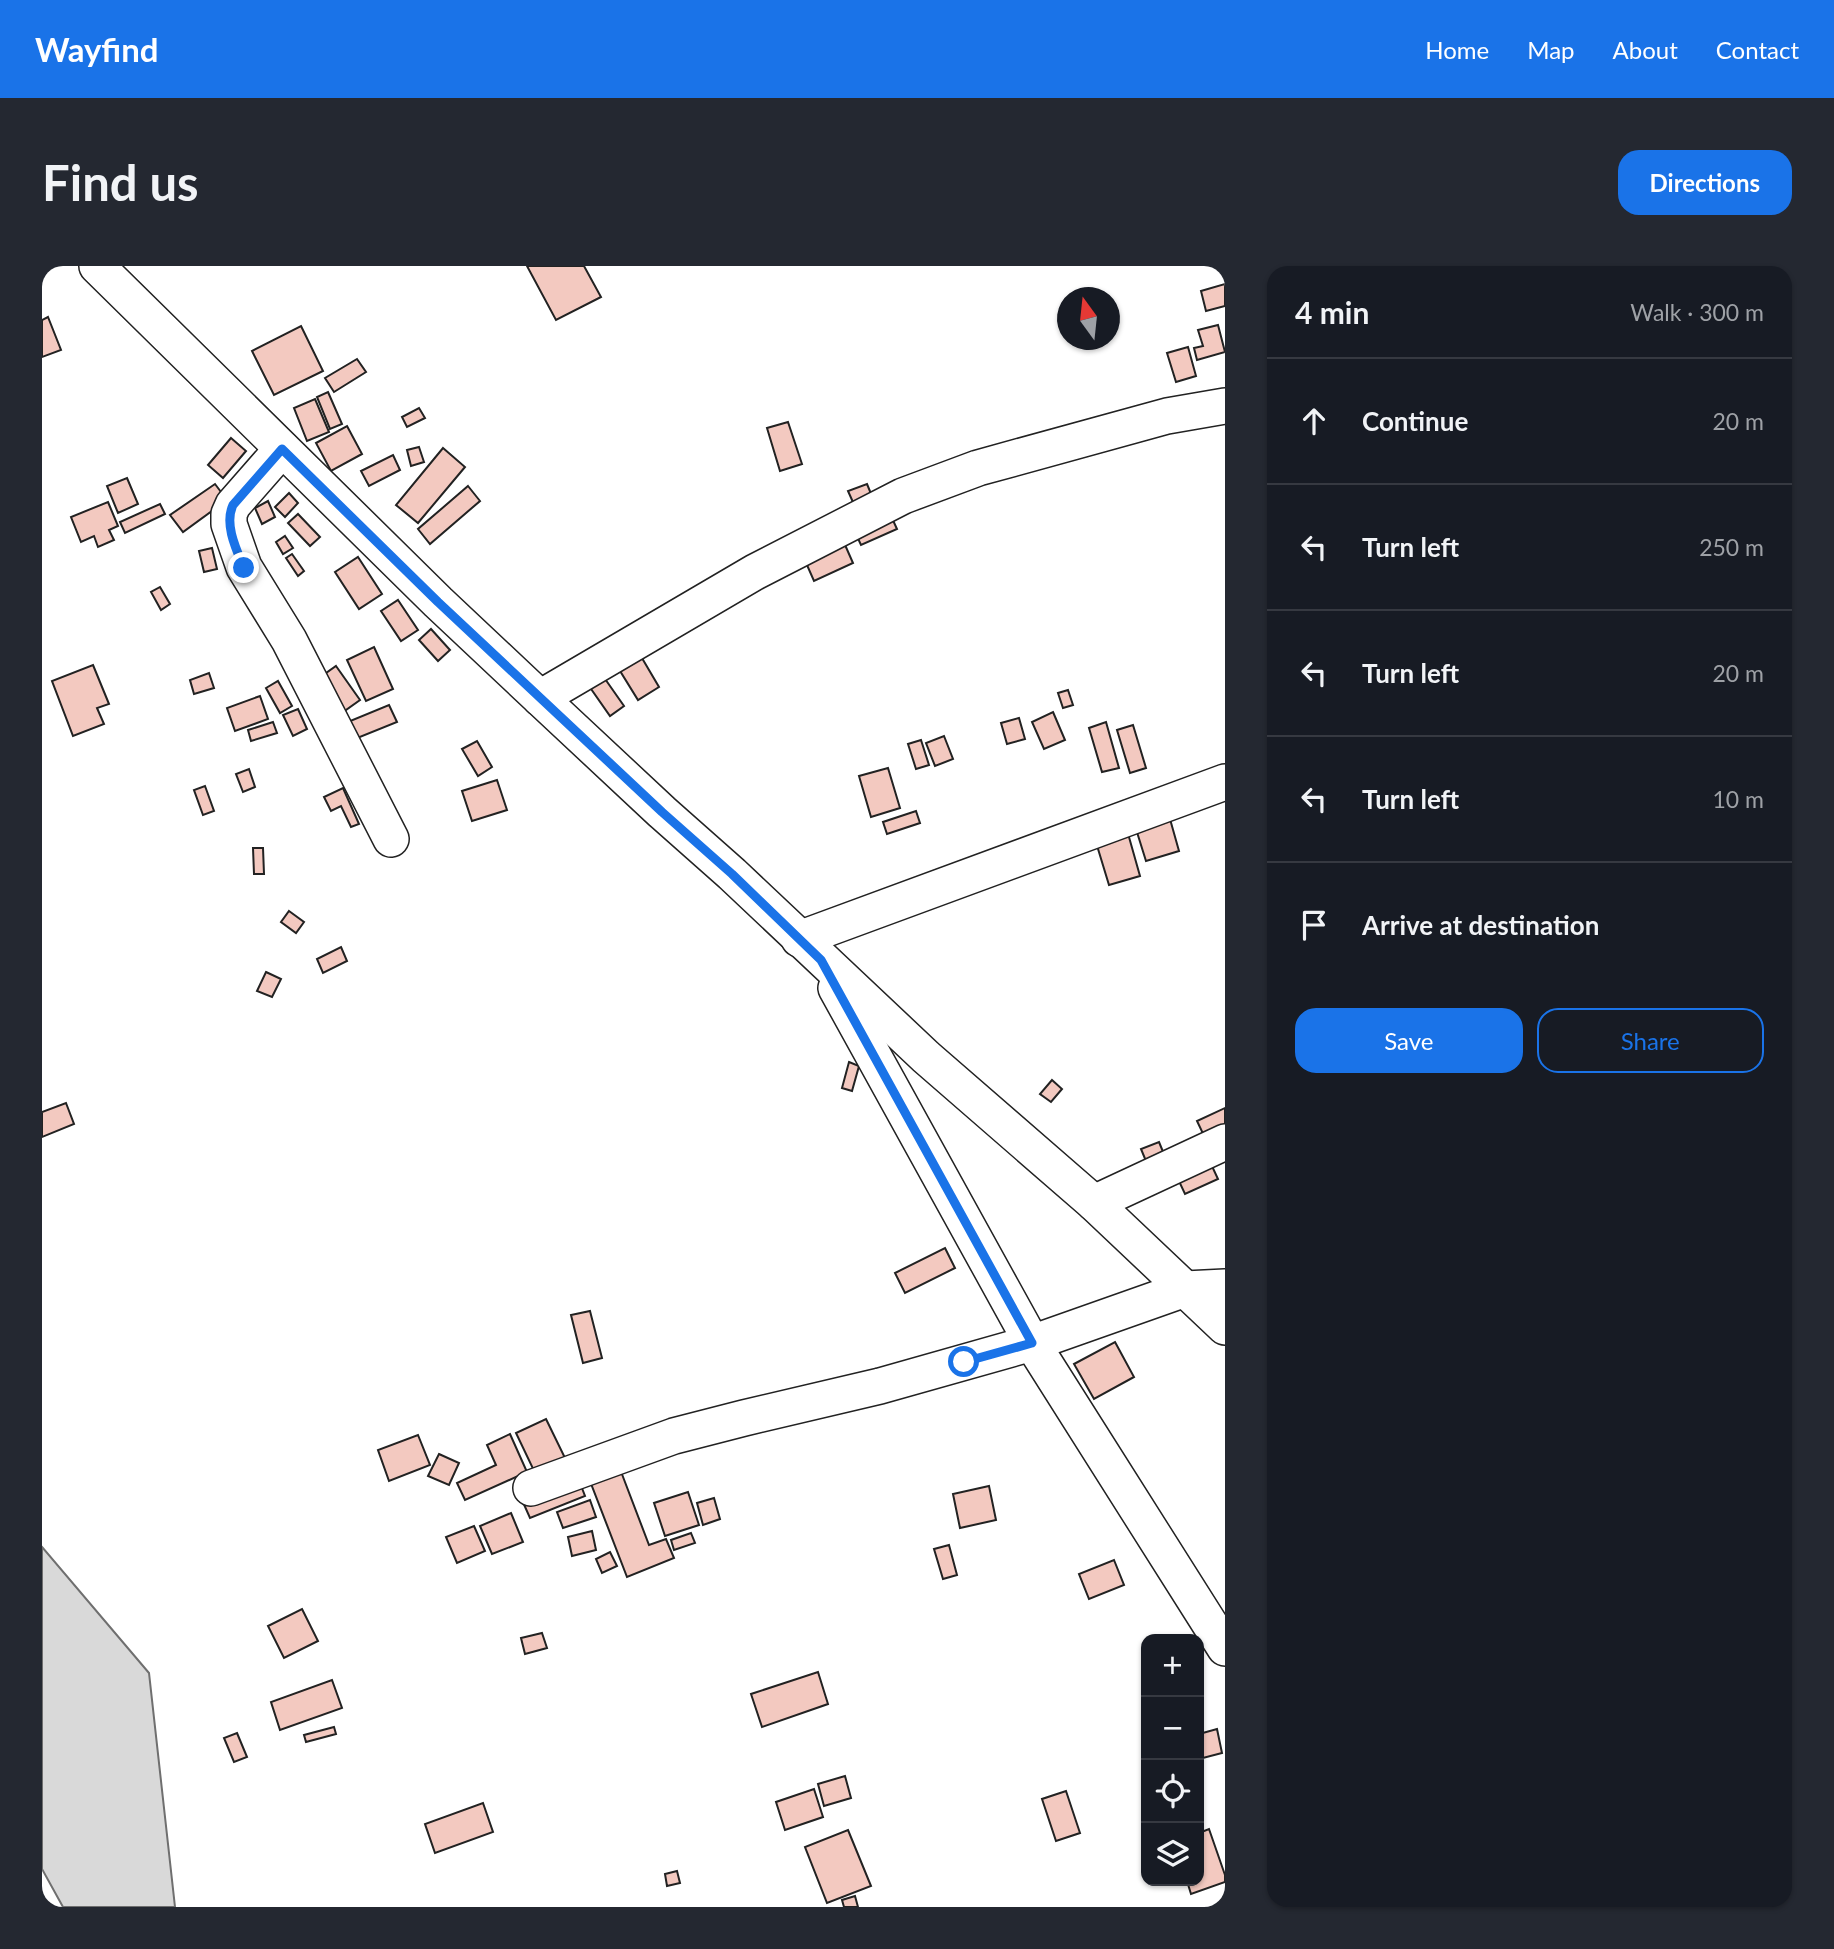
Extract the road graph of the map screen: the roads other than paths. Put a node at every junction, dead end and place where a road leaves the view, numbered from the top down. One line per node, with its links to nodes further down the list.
1 (97, 266): 3 (street)
2 (1225, 405): 4 (street)
3 (282, 449): 4 (street); 6 (street)
4 (540, 698): 7 (street)
5 (1225, 782): 7 (street)
6 (391, 839)
7 (810, 949): 9 (street); 13 (street)
8 (1225, 1142): 9 (street)
9 (1094, 1203): 11 (street)
10 (1225, 1287): 11 (street)
11 (1185, 1289): 12 (street); 13 (street)
12 (1225, 1327)
13 (1032, 1343): 14 (street); 15 (street)
14 (531, 1488)
15 (1225, 1648)

